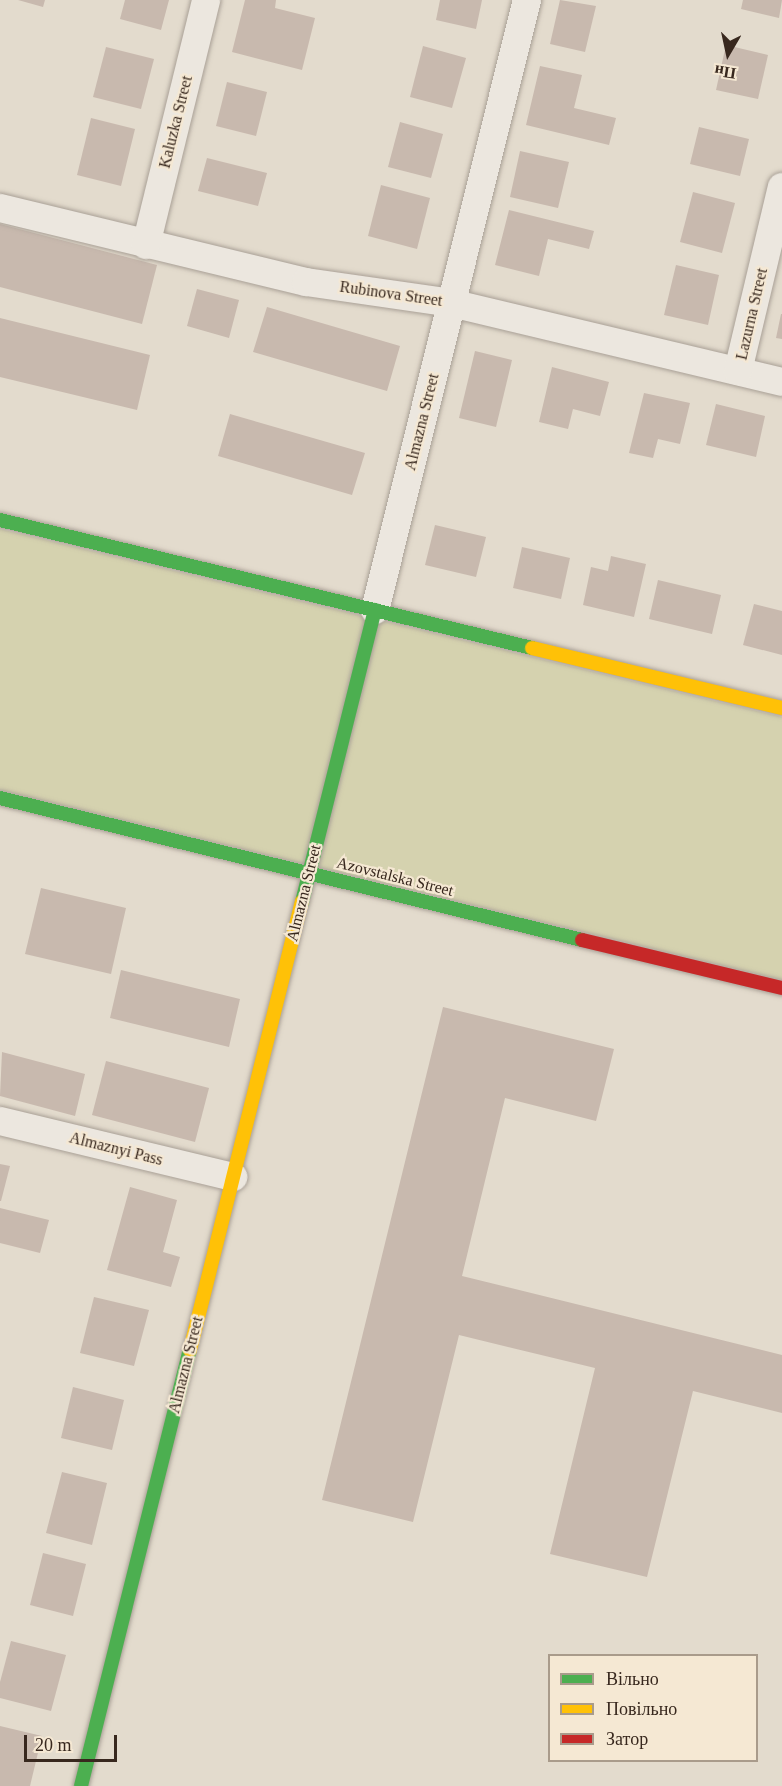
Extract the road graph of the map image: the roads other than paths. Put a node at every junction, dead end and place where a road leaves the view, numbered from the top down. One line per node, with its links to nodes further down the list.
1 (206, 0): 5 (street, Kaluzka Street)
2 (527, 0): 6 (street, Almazna Street)
3 (782, 187): 7 (street, Lazurna Street)
4 (0, 208): 5 (street, Rubinova Street)
5 (146, 245): 6 (street, Rubinova Street)
6 (451, 303): 7 (street, Rubinova Street); 10 (street, Almazna Street)
7 (738, 371): 8 (street, Rubinova Street)
8 (782, 382)
9 (0, 520): 10 (street)
10 (375, 610): 11 (street); 13 (street, Almazna Street)
11 (782, 708)
12 (0, 798): 13 (street, Azovstalska Street)
13 (309, 873): 14 (street, Azovstalska Street); 16 (street, Almazna Street)
14 (782, 988)
15 (0, 1121): 16 (street, Almaznyi Pass)
16 (233, 1177): 17 (street, Almazna Street)
17 (81, 1786)

